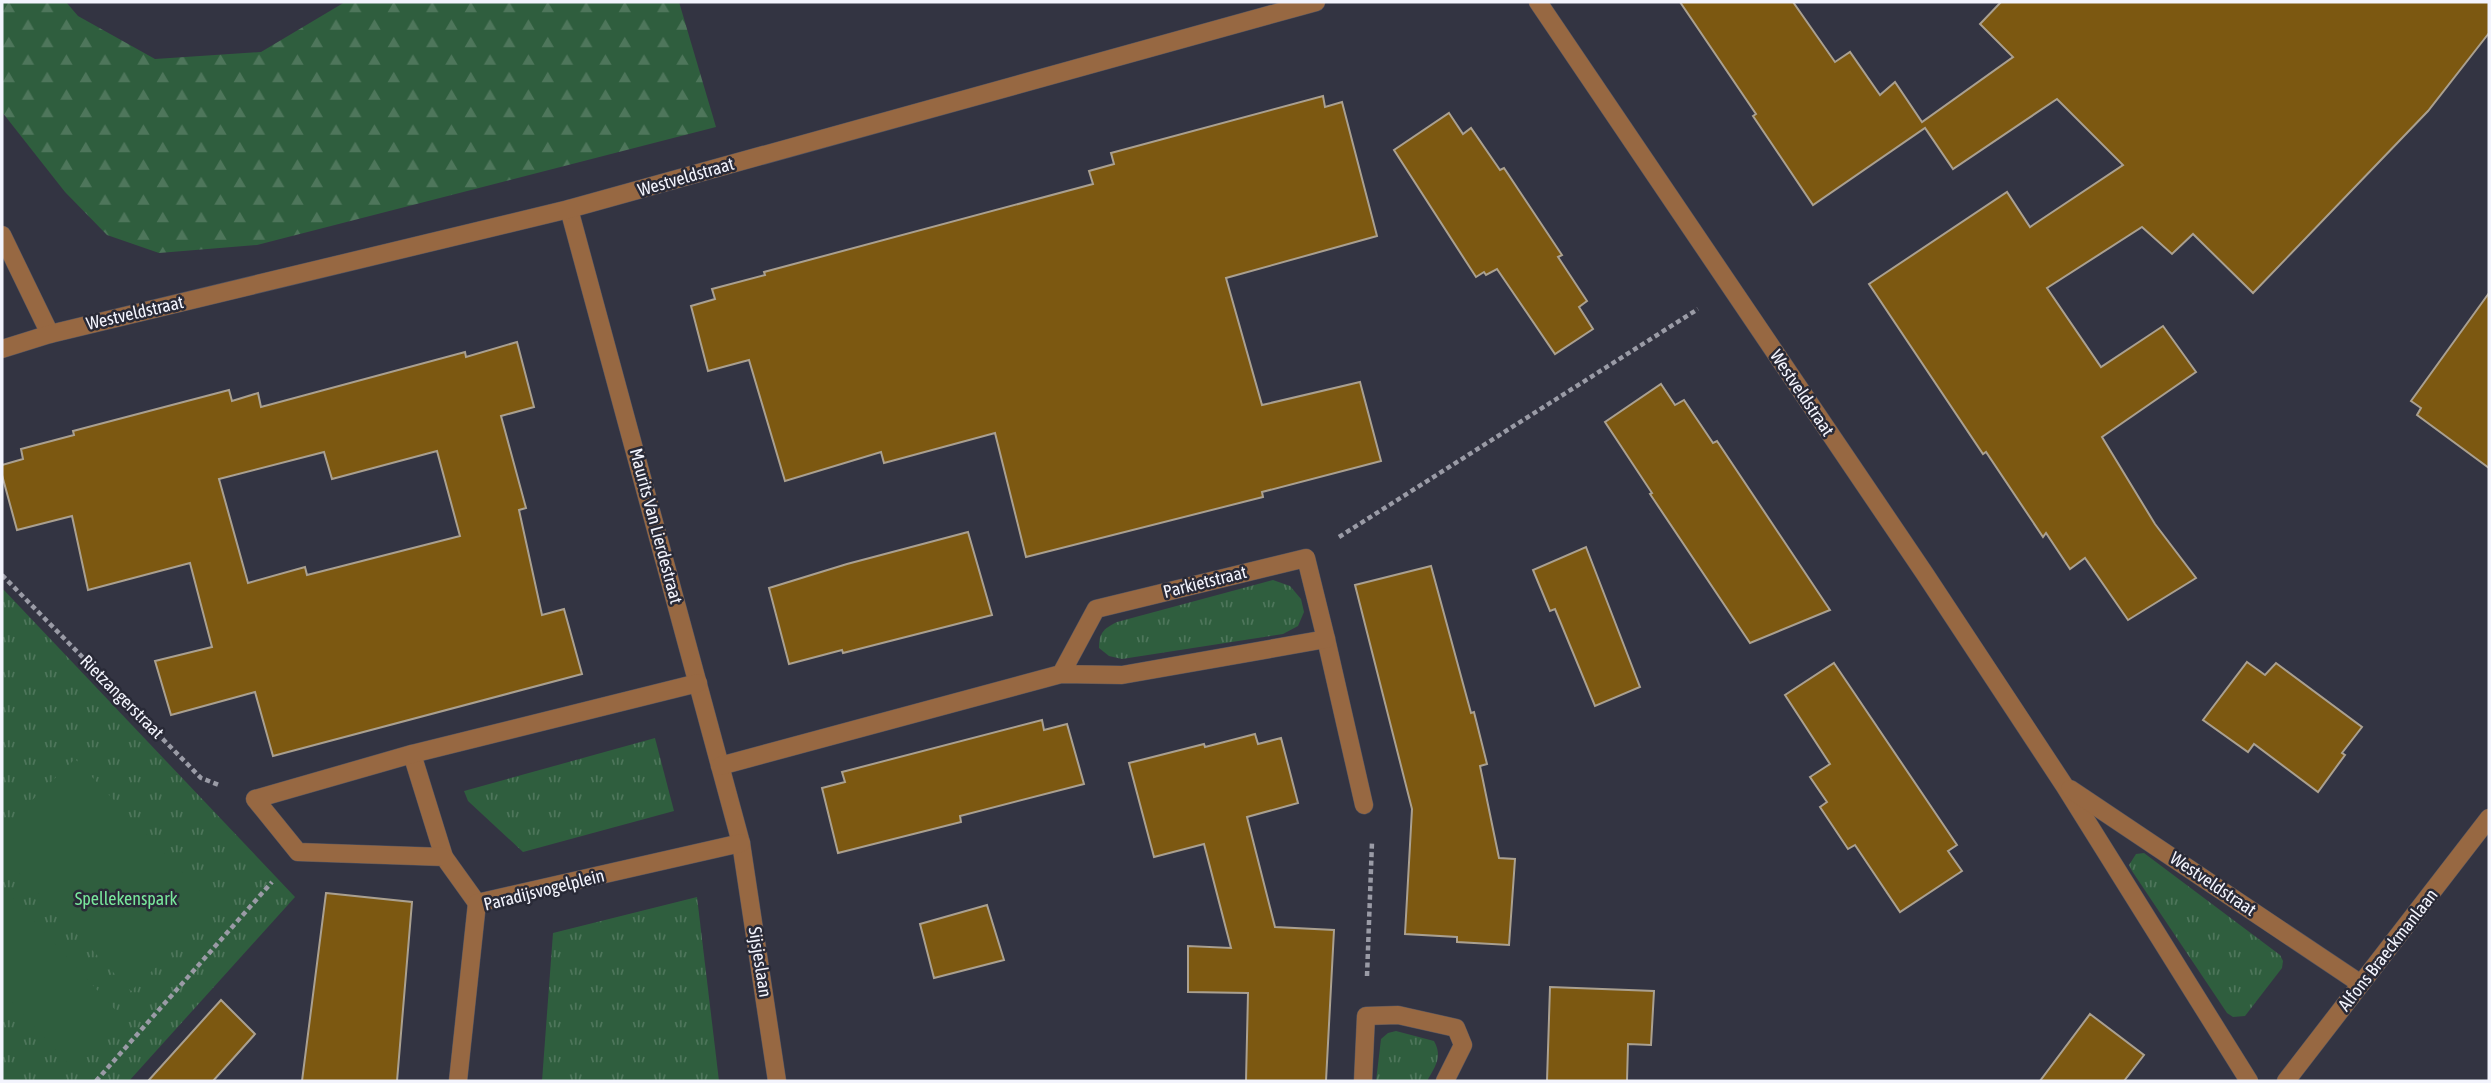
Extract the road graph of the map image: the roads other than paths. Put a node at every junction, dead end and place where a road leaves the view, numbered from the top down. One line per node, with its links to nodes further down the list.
1 (1316, 2): 3 (street, Westveldstraat)
2 (1538, 2): 12 (street, Westveldstraat)
3 (569, 209): 5 (street, Westveldstraat); 9 (street, Maurits Van Lierdestraat)
4 (2, 235): 5 (street)
5 (50, 334): 6 (street, Westveldstraat)
6 (2, 349)
7 (1326, 639): 8 (street); 8 (street, Parkietstraat); 13 (street)
8 (1061, 674): 11 (street)
9 (698, 683): 10 (street); 11 (street, Maurits Van Lierdestraat)
10 (412, 754): 16 (street); 16 (street)
11 (720, 766): 15 (street, Maurits Van Lierdestraat)
12 (2064, 785): 18 (street, Westveldstraat); 23 (street, Westveldstraat)
13 (1364, 805)
14 (2489, 818): 18 (street, Alfons Braeckmanlaan)
15 (741, 843): 17 (street, Paradijsvogelplein); 20 (street, Sijsjeslaan)
16 (444, 857): 17 (street)
17 (477, 903): 19 (street, Paradijsvogelplein)
18 (2361, 984): 24 (street, Alfons Braeckmanlaan)
19 (458, 1081)
20 (777, 1081)
21 (1363, 1081): 22 (street)
22 (1445, 1081)
23 (2249, 1081)
24 (2286, 1081)

